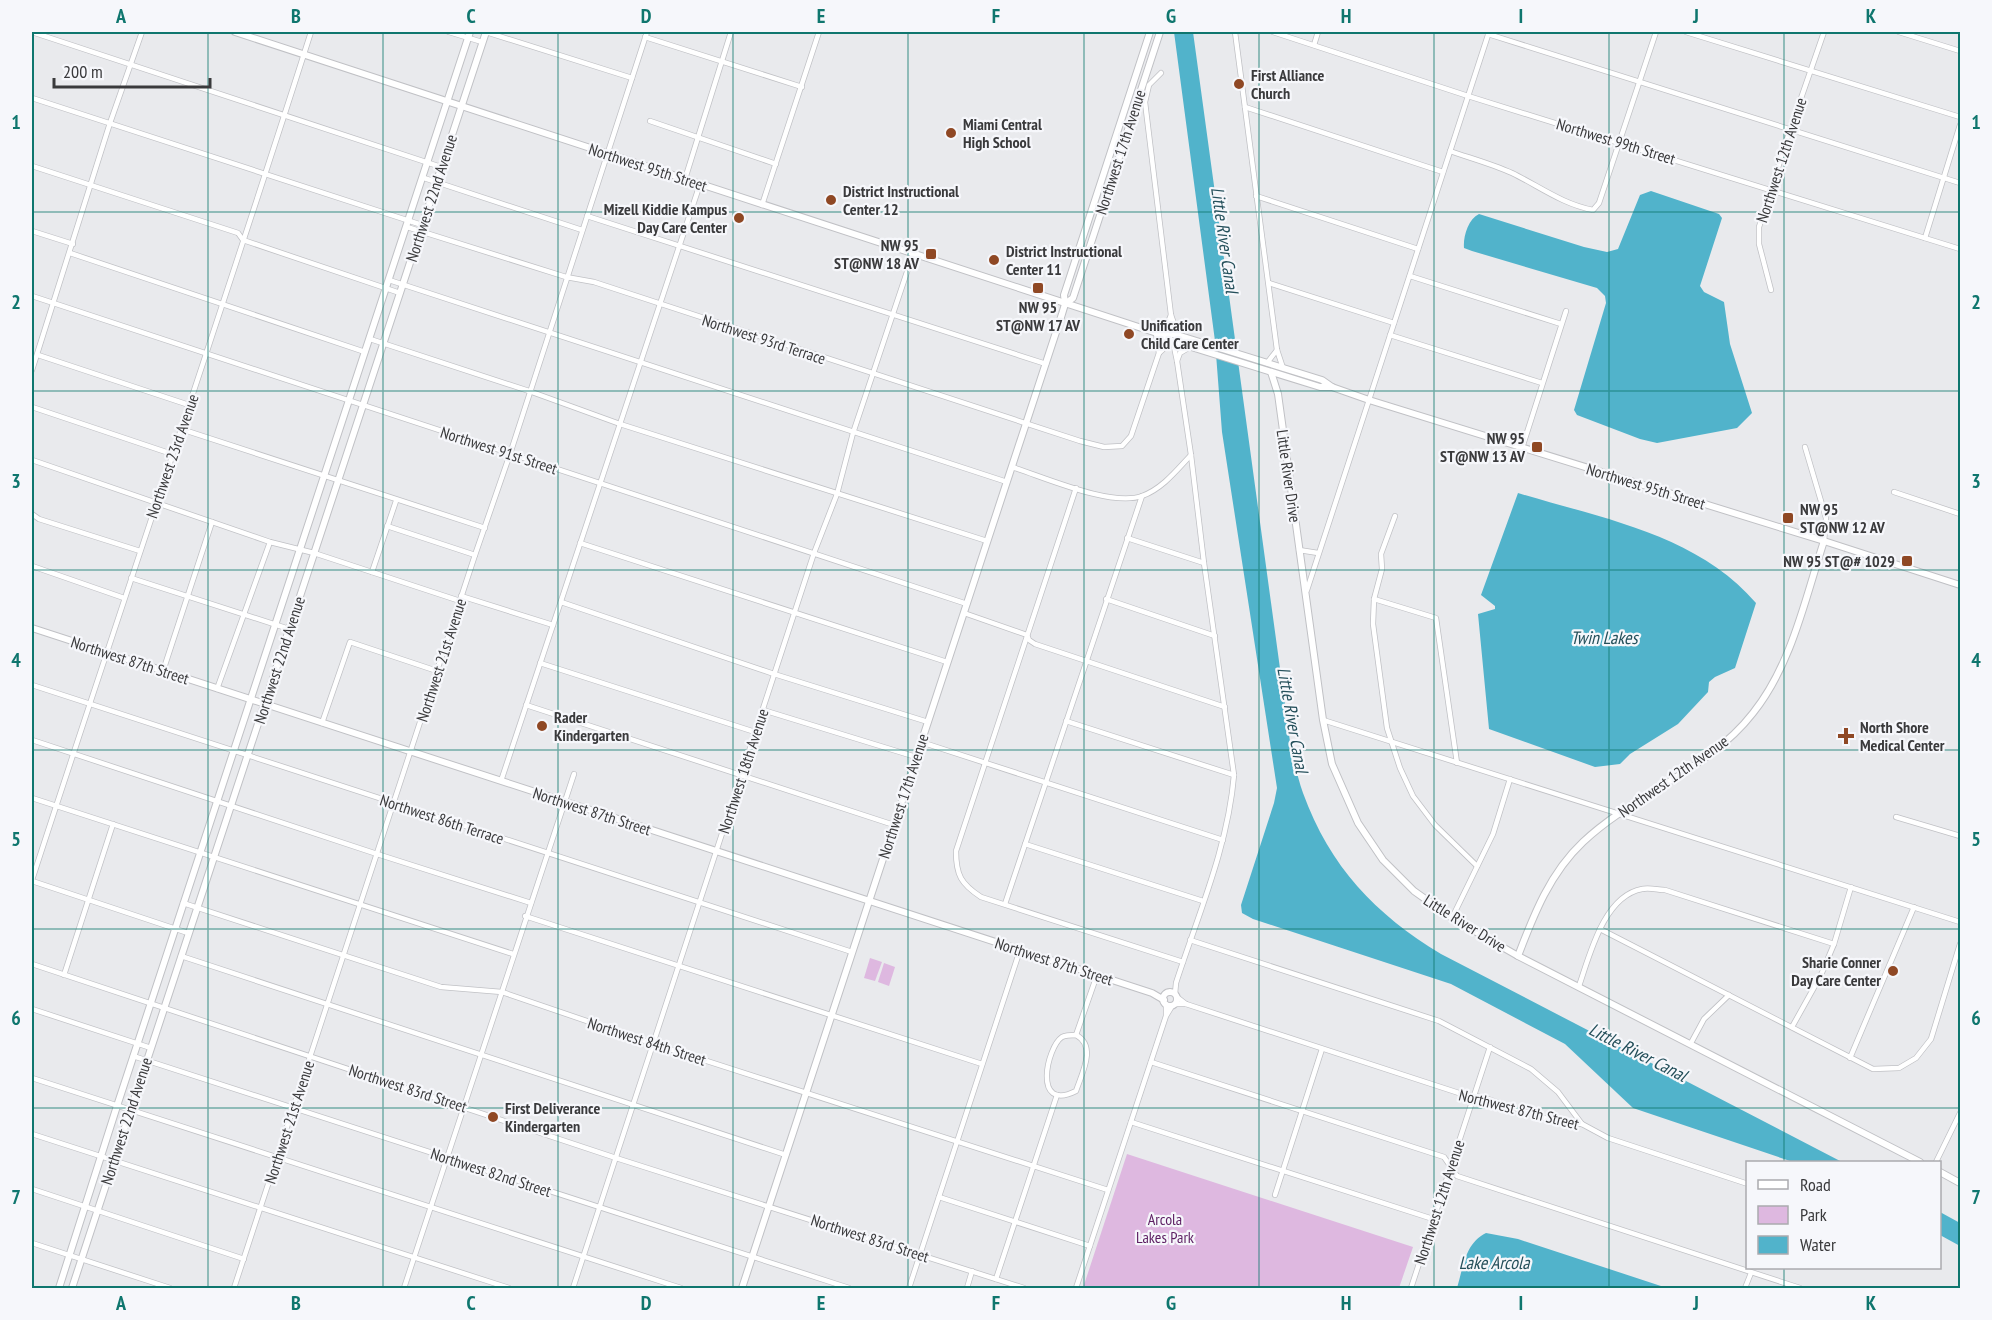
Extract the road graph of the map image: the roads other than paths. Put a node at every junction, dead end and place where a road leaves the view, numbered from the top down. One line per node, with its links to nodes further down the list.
1 (32, 32): 26 (street)
2 (142, 32): 26 (street)
3 (235, 32): 24 (main road, Northwest 95th Street)
4 (310, 32): 24 (street, Northwest 23rd Avenue)
5 (449, 32): 20 (street)
6 (486, 32): 21 (main road, Northwest 22nd Avenue); 29 (street)
7 (731, 32): 25 (street)
8 (819, 32): 31 (street)
9 (1150, 32): 42 (main road, Northwest 17th Avenue)
10 (1160, 32): 43 (main road, Northwest 17th Avenue)
11 (1235, 32): 36 (street)
12 (1273, 32): 22 (street, Northwest 99th Street)
13 (1318, 32): 22 (street)
14 (1656, 32): 30 (street)
15 (1686, 32): 27 (street)
16 (1824, 32): 27 (street, Northwest 12th Avenue)
17 (1899, 32): 23 (street)
18 (1489, 33): 30 (street); 32 (street)
19 (646, 34): 25 (street); 29 (street, Northwest 21st Avenue)
20 (469, 35): 21 (street); 34 (main road, Northwest 22nd Avenue)
21 (482, 42): 35 (main road, Northwest 22nd Avenue)
22 (1314, 45): 32 (street, Northwest 99th Street)
23 (1960, 51)
24 (303, 54): 34 (main road, Northwest 95th Street); 37 (street, Northwest 23rd Avenue)
25 (721, 62): 31 (street); 45 (street)
26 (130, 64): 37 (street); 40 (street)
27 (1811, 69): 38 (street); 44 (street, Northwest 12th Avenue)
28 (1161, 73): 97 (street)
29 (632, 78): 48 (street, Northwest 21st Avenue)
30 (1641, 82): 44 (street); 46 (street)
31 (802, 87): 51 (street)
32 (1468, 96): 46 (street, Northwest 99th Street); 47 (street)
33 (32, 98): 40 (street, Northwest 93rd Terrace)
34 (448, 100): 35 (main road, Northwest 95th Street); 49 (main road, Northwest 22nd Avenue)
35 (461, 105): 48 (main road, Northwest 95th Street); 53 (main road, Northwest 22nd Avenue)
36 (1245, 107): 54 (street); 65 (street)
37 (284, 114): 49 (street); 55 (street, Northwest 23rd Avenue)
38 (1960, 117)
39 (650, 121): 45 (street)
40 (110, 123): 55 (street, Northwest 93rd Terrace); 62 (street)
41 (1960, 125): 56 (street)
42 (1119, 126): 43 (main road); 50 (main road, Northwest 17th Avenue)
43 (1128, 129): 63 (main road, Northwest 17th Avenue)
44 (1790, 130): 56 (street); 64 (street, Northwest 12th Avenue)
45 (698, 138): 51 (street); 58 (street)
46 (1620, 142): 47 (street); 64 (street, Northwest 99th Street)
47 (1450, 151): 54 (street)
48 (608, 154): 58 (main road, Northwest 95th Street); 69 (street, Northwest 21st Avenue)
49 (429, 162): 53 (street); 57 (main road, Northwest 22nd Avenue)
50 (1107, 164): 63 (main road); 67 (main road, Northwest 17th Avenue)
51 (777, 165): 68 (street)
52 (32, 166): 62 (street)
53 (441, 167): 59 (main road, Northwest 22nd Avenue)
54 (1443, 172): 78 (street)
55 (264, 173): 70 (street, Northwest 93rd Terrace); 75 (street, Northwest 23rd Avenue)
56 (1944, 177): 60 (street); 74 (street)
57 (424, 178): 59 (street); 70 (main road, Northwest 22nd Avenue)
58 (685, 179): 61 (main road, Northwest 95th Street)
59 (436, 182): 71 (main road, Northwest 22nd Avenue); 72 (street)
60 (1960, 183)
61 (700, 184): 68 (main road, Northwest 95th Street); 77 (street)
62 (91, 185): 75 (street); 76 (street)
63 (1108, 187): 66 (main road, Northwest 17th Avenue)
64 (1772, 189): 74 (street, Northwest 99th Street); 88 (street, Northwest 12th Avenue)
65 (1256, 196): 78 (street); 85 (street)
66 (1104, 201): 67 (main road); 94 (main road, Northwest 17th Avenue)
67 (1094, 202): 94 (main road, Northwest 17th Avenue)
68 (762, 205): 81 (main road, Northwest 95th Street)
69 (587, 216): 72 (street, Northwest 21st Avenue); 77 (street)
70 (408, 224): 71 (street, Northwest 93rd Terrace); 84 (main road, Northwest 22nd Avenue)
71 (421, 228): 83 (street, Northwest 93rd Terrace); 86 (main road, Northwest 22nd Avenue)
72 (582, 230): 83 (street, Northwest 21st Avenue)
73 (32, 231): 76 (street)
74 (1925, 238): 79 (street, Northwest 99th Street)
75 (243, 240): 87 (street); 92 (street, Northwest 23rd Avenue)
76 (73, 244): 80 (street)
77 (680, 245): 93 (street); 96 (street)
78 (1418, 249): 82 (street)
79 (1960, 249)
80 (70, 253): 91 (street); 92 (street)
81 (913, 254): 94 (main road, Northwest 95th Street); 96 (street, Northwest 18th Avenue)
82 (1410, 276): 98 (street); 99 (street)
83 (566, 277): 93 (street, Northwest 93rd Terrace); 100 (street, Northwest 21st Avenue)
84 (389, 280): 86 (street); 87 (main road, Northwest 22nd Avenue)
85 (1269, 283): 98 (street); 108 (street)
86 (402, 285): 89 (main road, Northwest 22nd Avenue); 100 (street)
87 (386, 288): 89 (street); 104 (main road, Northwest 22nd Avenue)
88 (1771, 290)
89 (400, 293): 106 (main road, Northwest 22nd Avenue)
90 (32, 296): 91 (street, Northwest 91st Street)
91 (54, 304): 111 (street, Northwest 91st Street); 112 (street)
92 (222, 304): 109 (street); 111 (street, Northwest 23rd Avenue)
93 (660, 304): 114 (street); 120 (street, Northwest 93rd Terrace)
94 (1065, 304): 101 (main road, Northwest 95th Street); 116 (main road, Northwest 17th Avenue)
95 (1566, 311): 99 (street)
96 (893, 315): 116 (street); 120 (street, Northwest 18th Avenue)
97 (1171, 315): 101 (street); 102 (street)
98 (1394, 323): 103 (street)
99 (1561, 324): 122 (street)
100 (548, 333): 114 (street); 124 (street, Northwest 21st Avenue)
101 (1160, 334): 102 (main road, Northwest 95th Street); 105 (main road, Northwest 95th Street); 110 (street)
102 (1178, 335): 115 (main road, Northwest 95th Street)
103 (1390, 335): 122 (street); 126 (street)
104 (370, 339): 106 (street); 109 (main road, Northwest 22nd Avenue)
105 (1172, 342): 107 (main road, Northwest 95th Street); 110 (street); 113 (street)
106 (383, 343): 124 (street); 129 (main road, Northwest 22nd Avenue)
107 (1190, 347): 113 (street); 119 (main road, Northwest 95th Street)
108 (1276, 350): 115 (street); 117 (street)
109 (365, 352): 127 (main road, Northwest 22nd Avenue)
110 (1159, 353): 132 (street, Northwest 93rd Terrace)
111 (207, 354): 127 (street, Northwest 91st Street); 128 (street, Northwest 23rd Avenue)
112 (38, 355): 118 (street); 128 (street)
113 (1177, 361): 139 (street)
114 (640, 363): 131 (street); 134 (street)
115 (1267, 363): 117 (main road, Northwest 95th Street)
116 (1046, 364): 132 (main road, Northwest 17th Avenue)
117 (1283, 368): 123 (main road, Northwest 95th Street)
118 (32, 370)
119 (1271, 372): 121 (main road, Northwest 95th Street); 125 (main road, Little River Drive)
120 (873, 375): 132 (street, Northwest 93rd Terrace); 134 (street, Northwest 18th Avenue)
121 (1287, 377): 123 (main road, Northwest 95th Street); 125 (main road)
122 (1542, 383): 136 (street)
123 (1332, 387): 126 (main road, Northwest 95th Street)
124 (530, 391): 131 (street); 138 (street, Northwest 21st Avenue)
125 (1278, 394): 164 (main road, Little River Drive)
126 (1369, 400): 136 (main road, Northwest 95th Street); 168 (street)
127 (349, 401): 129 (street, Northwest 91st Street); 142 (main road, Northwest 22nd Avenue)
128 (189, 405): 133 (street, Northwest 23rd Avenue)
129 (363, 405): 138 (street, Northwest 91st Street); 143 (main road, Northwest 22nd Avenue)
130 (32, 408): 137 (street)
131 (620, 424): 144 (street); 148 (street)
132 (1026, 424): 141 (main road, Northwest 17th Avenue)
133 (181, 429): 137 (street, Northwest 23rd Avenue); 142 (street)
134 (853, 433): 145 (street); 148 (street, Northwest 18th Avenue)
135 (1805, 447): 160 (street, Northwest 12th Avenue)
136 (1522, 448): 160 (main road, Northwest 95th Street)
137 (172, 454): 151 (street, Northwest 23rd Avenue)
138 (510, 454): 144 (street, Northwest 91st Street); 157 (street, Northwest 21st Avenue)
139 (1191, 455): 149 (street); 170 (street)
140 (32, 460): 151 (street)
141 (1012, 467): 145 (main road, Northwest 17th Avenue); 146 (street)
142 (324, 476): 143 (street); 163 (main road, Northwest 22nd Avenue)
143 (338, 480): 150 (street); 166 (main road, Northwest 22nd Avenue)
144 (601, 482): 162 (street); 167 (street, Northwest 91st Street)
145 (1007, 482): 159 (main road, Northwest 17th Avenue)
146 (1076, 488): 149 (street); 190 (street)
147 (1894, 492): 153 (street)
148 (837, 494): 159 (street); 167 (street, Northwest 18th Avenue)
149 (1142, 496): 158 (street)
150 (396, 501): 156 (street); 157 (street)
151 (156, 502): 155 (street); 165 (street, Northwest 23rd Avenue)
152 (32, 514): 165 (street)
153 (1960, 514)
154 (1395, 516): 180 (street)
155 (212, 522): 161 (street); 176 (street)
156 (387, 526): 169 (street); 172 (street)
157 (484, 528): 169 (street, Northwest 21st Avenue)
158 (1127, 538): 170 (street); 179 (street)
159 (987, 541): 182 (main road, Northwest 17th Avenue)
160 (1824, 541): 174 (main road, Northwest 95th Street); 234 (main road, Northwest 12th Avenue)
161 (270, 542): 163 (street); 185 (street)
162 (580, 543): 181 (street); 184 (street)
163 (299, 550): 166 (street); 186 (main road, Northwest 22nd Avenue)
164 (1299, 550): 168 (street); 175 (main road, Little River Drive)
165 (140, 551): 173 (street, Northwest 23rd Avenue)
166 (314, 553): 172 (street); 189 (main road, Northwest 22nd Avenue)
167 (814, 553): 182 (street, Northwest 91st Street); 184 (street, Northwest 18th Avenue)
168 (1318, 553): 175 (street)
169 (475, 555): 178 (street, Northwest 21st Avenue)
170 (1204, 563): 191 (street)
171 (32, 567): 177 (street)
172 (372, 572): 178 (street)
173 (131, 578): 176 (street); 177 (street, Northwest 23rd Avenue)
174 (1960, 585)
175 (1306, 592): 207 (main road, Little River Drive)
176 (187, 597): 185 (street); 197 (street)
177 (124, 598): 192 (street, Northwest 23rd Avenue)
178 (461, 598): 187 (street); 196 (street, Northwest 21st Avenue)
179 (1106, 599): 191 (street); 193 (street)
180 (1374, 599): 214 (street); 221 (street)
181 (561, 602): 187 (street); 198 (street)
182 (967, 603): 183 (main road, Northwest 17th Avenue)
183 (964, 613): 190 (street); 194 (main road, Northwest 17th Avenue)
184 (794, 614): 194 (street); 198 (street, Northwest 18th Avenue)
185 (244, 615): 186 (street); 200 (street)
186 (275, 625): 189 (street); 201 (main road, Northwest 22nd Avenue)
187 (553, 625): 195 (street)
188 (32, 628): 192 (main road, Northwest 87th Street)
189 (289, 629): 203 (main road, Northwest 22nd Avenue)
190 (1027, 635): 193 (street); 220 (street)
191 (1215, 636): 205 (street)
192 (106, 652): 197 (main road, Northwest 87th Street); 202 (street, Northwest 23rd Avenue)
193 (1086, 660): 205 (street); 208 (street)
194 (947, 662): 209 (main road, Northwest 17th Avenue)
195 (540, 663): 204 (street); 211 (street)
196 (437, 670): 210 (street); 216 (street, Northwest 21st Avenue)
197 (163, 671): 200 (main road, Northwest 87th Street)
198 (774, 674): 206 (street, Northwest 18th Avenue); 209 (street)
199 (32, 685): 202 (street, Northwest 86th Terrace)
200 (217, 689): 201 (main road, Northwest 87th Street)
201 (251, 700): 203 (main road, Northwest 87th Street); 215 (main road, Northwest 22nd Avenue)
202 (89, 704): 215 (street, Northwest 86th Terrace); 217 (street, Northwest 23rd Avenue)
203 (264, 704): 210 (main road, Northwest 87th Street); 218 (main road, Northwest 22nd Avenue)
204 (526, 705): 224 (street); 226 (street)
205 (1225, 707): 223 (street)
206 (763, 710): 211 (street, Northwest 18th Avenue); 219 (street)
207 (1323, 720): 214 (street); 260 (main road, Little River Drive)
208 (1066, 721): 223 (street); 227 (street)
209 (928, 722): 213 (main road, Northwest 17th Avenue)
210 (322, 723): 216 (main road, Northwest 87th Street)
211 (755, 732): 224 (street, Northwest 18th Avenue)
212 (32, 740): 217 (street)
213 (921, 742): 219 (main road, Northwest 17th Avenue); 220 (street)
214 (1391, 742): 221 (street); 246 (street)
215 (234, 751): 218 (street, Northwest 86th Terrace); 229 (main road, Northwest 22nd Avenue)
216 (411, 752): 226 (main road, Northwest 87th Street); 231 (street, Northwest 21st Avenue)
217 (73, 753): 229 (street); 232 (street, Northwest 23rd Avenue)
218 (247, 756): 231 (street, Northwest 86th Terrace); 233 (main road, Northwest 22nd Avenue)
219 (916, 758): 237 (main road, Northwest 17th Avenue)
220 (984, 763): 227 (street); 256 (street)
221 (1457, 763): 225 (street)
222 (574, 774): 230 (street)
223 (1234, 775): 239 (street)
224 (742, 776): 237 (street); 243 (street, Northwest 18th Avenue)
225 (1510, 779): 234 (street); 246 (street)
226 (501, 781): 230 (main road, Northwest 87th Street)
227 (1046, 783): 239 (street); 240 (street)
228 (32, 798): 232 (street)
229 (217, 802): 233 (street); 241 (main road, Northwest 22nd Avenue)
230 (563, 802): 242 (street); 243 (main road, Northwest 87th Street)
231 (394, 803): 242 (street, Northwest 86th Terrace); 244 (street, Northwest 21st Avenue)
232 (56, 806): 236 (street); 247 (street, Northwest 23rd Avenue)
233 (230, 806): 244 (street); 245 (main road, Northwest 22nd Avenue)
234 (1619, 813): 248 (street); 273 (main road, Northwest 12th Avenue)
235 (1896, 817): 238 (street)
236 (113, 824): 241 (street); 249 (street)
237 (894, 825): 250 (main road, Northwest 17th Avenue)
238 (1960, 836)
239 (1223, 840): 251 (street)
240 (1025, 844): 251 (street); 256 (street)
241 (200, 852): 245 (street); 253 (main road, Northwest 22nd Avenue)
242 (547, 852): 252 (street, Northwest 86th Terrace); 254 (street)
243 (717, 852): 250 (main road, Northwest 87th Street); 252 (street, Northwest 18th Avenue)
244 (377, 854): 254 (street); 255 (street, Northwest 21st Avenue)
245 (214, 856): 255 (street); 258 (main road, Northwest 22nd Avenue)
246 (1477, 866): 260 (street)
247 (32, 880): 249 (street)
248 (1851, 887): 257 (street); 266 (street)
249 (88, 900): 262 (street); 277 (street)
250 (869, 901): 268 (main road, Northwest 87th Street); 269 (main road, Northwest 17th Avenue)
251 (1203, 901): 265 (street)
252 (700, 902): 269 (street, Northwest 86th Terrace); 276 (street, Northwest 18th Avenue)
253 (183, 903): 258 (street, Northwest 84th Street); 262 (main road, Northwest 22nd Avenue)
254 (531, 903): 259 (street)
255 (360, 904): 270 (street); 271 (street, Northwest 21st Avenue)
256 (1005, 904): 274 (street)
257 (1914, 907): 261 (street); 299 (street)
258 (197, 908): 264 (main road, Northwest 22nd Avenue); 271 (street, Northwest 84th Street)
259 (525, 916): 270 (street); 276 (street)
260 (1452, 918): 273 (main road, Little River Drive)
261 (1960, 922)
262 (175, 929): 264 (street); 283 (main road, Northwest 22nd Avenue)
263 (1600, 929): 266 (street); 279 (street); 281 (street)
264 (188, 933): 272 (main road, Northwest 22nd Avenue)
265 (1190, 940): 274 (street); 293 (street)
266 (1834, 944): 288 (street)
267 (1960, 944): 299 (street)
268 (1020, 950): 278 (main road, Northwest 87th Street); 302 (street)
269 (852, 952): 287 (main road, Northwest 17th Avenue)
270 (513, 954): 280 (street)
271 (343, 955): 280 (street, Northwest 84th Street); 284 (street, Northwest 21st Avenue)
272 (181, 956): 284 (street); 285 (main road, Northwest 22nd Avenue)
273 (1518, 956): 279 (main road, Little River Drive)
274 (1183, 962): 282 (street)
275 (32, 964): 277 (street, Northwest 83rd Street)
276 (679, 965): 287 (street); 292 (street, Northwest 18th Avenue)
277 (64, 975): 283 (street, Northwest 83rd Street)
278 (1097, 975): 282 (main road, Northwest 87th Street); 289 (street)
279 (1579, 986): 290 (main road, Little River Drive)
280 (502, 992): 292 (street, Northwest 84th Street); 296 (street)
281 (1729, 995): 288 (street); 290 (street)
282 (1170, 999): 295 (street, Northwest 87th Street); 301 (street)
283 (151, 1004): 285 (street, Northwest 83rd Street); 291 (main road, Northwest 22nd Avenue)
284 (327, 1005): 296 (street); 298 (street, Northwest 21st Avenue)
285 (164, 1008): 294 (main road, Northwest 22nd Avenue); 298 (street, Northwest 83rd Street)
286 (32, 1009): 291 (street)
287 (832, 1015): 302 (street); 304 (main road, Northwest 17th Avenue)
288 (1792, 1027): 299 (street)
289 (1076, 1035): 305 (street); 305 (street)
290 (1691, 1043): 324 (main road, Little River Drive)
291 (137, 1044): 294 (street); 297 (main road, Northwest 22nd Avenue)
292 (654, 1044): 304 (street, Northwest 84th Street); 307 (street, Northwest 18th Avenue)
293 (1490, 1047): 306 (street, Northwest 12th Avenue); 315 (street)
294 (151, 1048): 300 (main road, Northwest 22nd Avenue)
295 (1322, 1049): 306 (street, Northwest 87th Street); 312 (street)
296 (480, 1054): 307 (street); 309 (street)
297 (133, 1056): 300 (street, Northwest 82nd Street); 308 (main road, Northwest 22nd Avenue)
298 (311, 1057): 309 (street, Northwest 83rd Street); 310 (street, Northwest 21st Avenue)
299 (1850, 1058)
300 (147, 1060): 310 (street, Northwest 82nd Street); 311 (main road, Northwest 22nd Avenue)
301 (1151, 1062): 312 (street); 314 (street)
302 (982, 1064): 317 (street)
303 (32, 1078): 308 (street)
304 (807, 1092): 317 (street, Northwest 84th Street); 318 (main road, Northwest 17th Avenue)
305 (1057, 1095): 326 (street)
306 (1474, 1097): 315 (street, Northwest 87th Street); 327 (street, Northwest 12th Avenue)
307 (633, 1104): 318 (street); 322 (street, Northwest 18th Avenue)
308 (117, 1106): 311 (street); 319 (main road, Northwest 22nd Avenue)
309 (464, 1107): 320 (street); 322 (street, Northwest 83rd Street)
310 (295, 1108): 320 (street, Northwest 82nd Street); 321 (street, Northwest 21st Avenue)
311 (130, 1110): 321 (street); 323 (main road, Northwest 22nd Avenue)
312 (1301, 1112): 327 (street); 328 (street)
313 (1960, 1113): 325 (street)
314 (1131, 1122): 328 (street); 333 (street)
315 (1582, 1124): 330 (street, Northwest 87th Street)
316 (32, 1134): 319 (street)
317 (957, 1141): 326 (street, Northwest 84th Street); 335 (street)
318 (786, 1155): 336 (main road, Northwest 17th Avenue)
319 (100, 1156): 323 (street); 337 (main road, Northwest 22nd Avenue)
320 (447, 1157): 339 (street); 340 (street, Northwest 82nd Street)
321 (278, 1158): 338 (street, Northwest 21st Avenue); 339 (street)
322 (616, 1158): 336 (street, Northwest 83rd Street); 340 (street, Northwest 18th Avenue)
323 (113, 1161): 338 (street); 341 (main road, Northwest 22nd Avenue)
324 (1918, 1161)
325 (1936, 1161)
326 (1034, 1165): 333 (street, Northwest 84th Street); 343 (street)
327 (1450, 1167): 342 (street, Northwest 12th Avenue); 354 (street)
328 (1282, 1171): 334 (street); 342 (street)
329 (1941, 1173): 331 (main road)
330 (1746, 1183)
331 (1960, 1183)
332 (32, 1189): 337 (street)
333 (1108, 1190): 345 (street)
334 (1275, 1194)
335 (939, 1197): 343 (street); 346 (street)
336 (770, 1206): 346 (street, Northwest 83rd Street); 350 (main road, Northwest 17th Avenue)
337 (85, 1207): 341 (street); 347 (main road, Northwest 22nd Avenue)
338 (260, 1207): 348 (street); 351 (street, Northwest 21st Avenue)
339 (431, 1207): 348 (street); 349 (street)
340 (599, 1208): 349 (street, Northwest 18th Avenue); 350 (street, Northwest 82nd Street)
341 (97, 1211): 351 (street); 352 (main road, Northwest 22nd Avenue)
342 (1433, 1219): 371 (street, Northwest 12th Avenue)
343 (1015, 1222): 345 (street); 355 (street)
344 (32, 1243): 347 (street)
345 (1090, 1246): 370 (street)
346 (921, 1254): 353 (street, Northwest 83rd Street); 367 (street)
347 (69, 1255): 352 (street); 357 (main road, Northwest 22nd Avenue)
348 (415, 1257): 356 (street); 361 (street)
349 (583, 1257): 363 (street, Northwest 18th Avenue); 364 (street)
350 (753, 1257): 365 (main road, Northwest 17th Avenue); 366 (street, Northwest 82nd Street)
351 (244, 1258): 360 (street, Northwest 21st Avenue)
352 (81, 1259): 358 (main road, Northwest 22nd Avenue); 359 (street)
353 (972, 1271): 355 (street, Northwest 83rd Street); 368 (street)
354 (1751, 1273): 372 (street); 373 (street)
355 (996, 1279): 369 (street, Northwest 83rd Street)
356 (496, 1286): 362 (street)
357 (59, 1288)
358 (72, 1288)
359 (170, 1288)
360 (234, 1288)
361 (404, 1288)
362 (509, 1288)
363 (573, 1288)
364 (681, 1288)
365 (742, 1288)
366 (849, 1288)
367 (909, 1288)
368 (967, 1288)
369 (1022, 1288)
370 (1076, 1288)
371 (1410, 1288)
372 (1745, 1288)
373 (1800, 1288)

